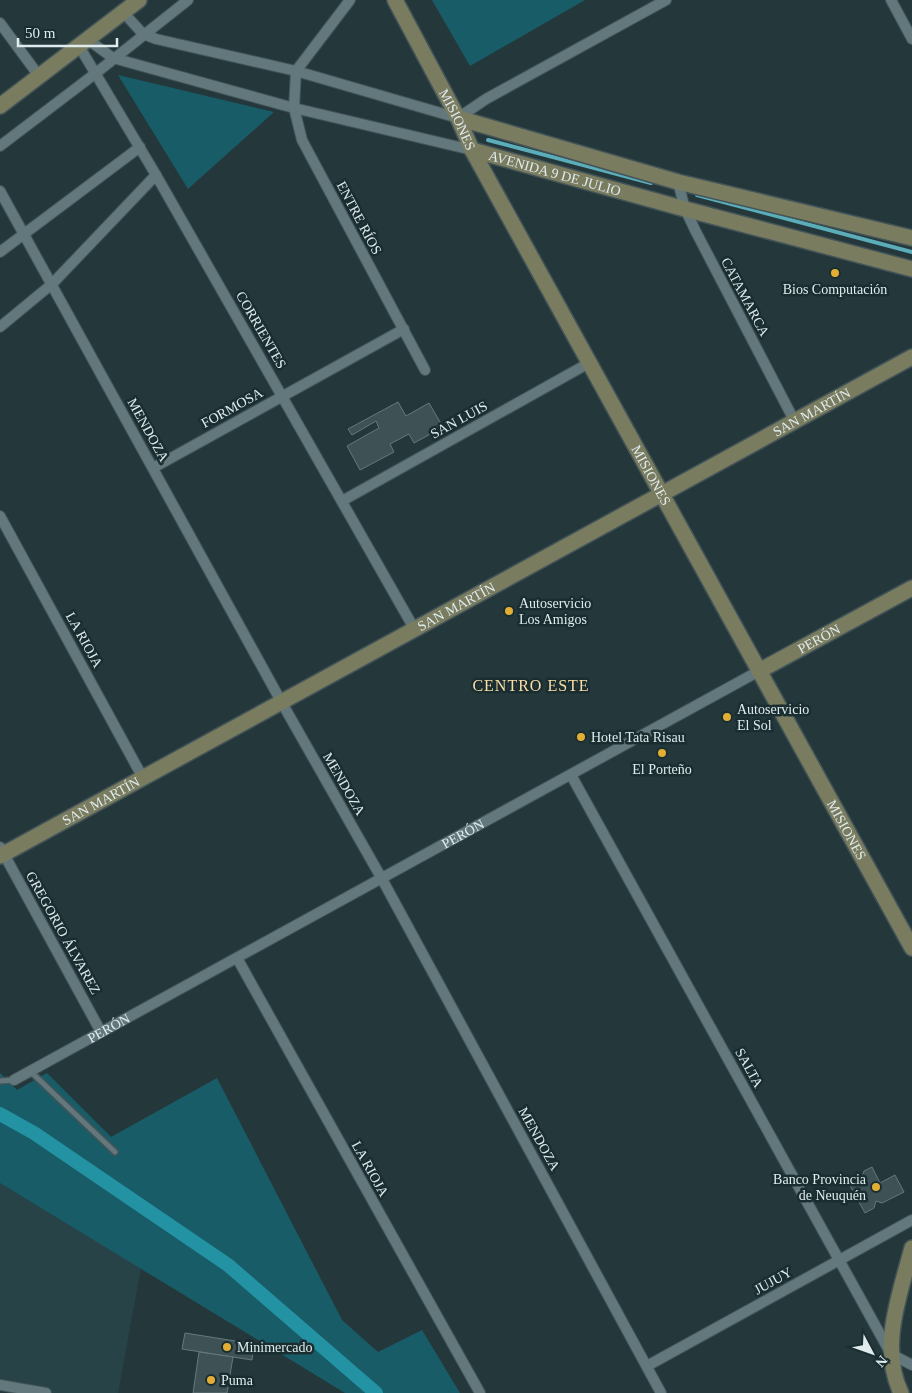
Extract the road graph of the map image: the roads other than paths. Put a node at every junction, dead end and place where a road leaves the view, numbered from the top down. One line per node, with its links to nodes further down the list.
1 (139, 0): 7 (street)
2 (188, 0): 9 (street)
3 (350, 0): 13 (street)
4 (395, 0): 18 (street, MISIONES)
5 (666, 0): 18 (street)
6 (891, 0): 10 (street)
7 (124, 12): 9 (street); 11 (street)
8 (0, 24): 15 (street)
9 (143, 34): 12 (street); 13 (street, AVENIDA 9 DE JULIO)
10 (912, 39)
11 (83, 43): 12 (street, AVENIDA 9 DE JULIO); 14 (street, CORRIENTES); 15 (street)
12 (113, 58): 14 (street); 17 (street, AVENIDA 9 DE JULIO)
13 (296, 71): 17 (street, ENTRE RÍOS); 18 (street, AVENIDA 9 DE JULIO)
14 (96, 73): 19 (street); 20 (street, CORRIENTES)
15 (39, 76): 16 (street)
16 (0, 106)
17 (294, 108): 21 (street, AVENIDA 9 DE JULIO); 32 (street, ENTRE RÍOS)
18 (458, 118): 21 (street, MISIONES); 23 (street, AVENIDA 9 DE JULIO)
19 (0, 146)
20 (140, 148): 22 (street, CORRIENTES); 26 (street)
21 (472, 150): 25 (street, AVENIDA 9 DE JULIO); 34 (street, MISIONES)
22 (156, 175): 30 (street); 36 (street, CORRIENTES)
23 (678, 182): 25 (street, CATAMARCA); 27 (street, AVENIDA 9 DE JULIO)
24 (0, 191): 26 (street, MENDOZA)
25 (685, 209): 29 (street, AVENIDA 9 DE JULIO); 37 (street, CATAMARCA)
26 (24, 234): 28 (street); 30 (street, MENDOZA)
27 (912, 238)
28 (0, 252)
29 (912, 269)
30 (52, 284): 31 (street); 38 (street, MENDOZA)
31 (0, 327)
32 (404, 329): 35 (street, ENTRE RÍOS); 36 (street, FORMOSA)
33 (912, 357): 37 (street, SAN MARTÍN)
34 (589, 363): 39 (street, MISIONES); 40 (street, SAN LUIS)
35 (426, 370)
36 (282, 396): 38 (street, FORMOSA); 40 (street, CORRIENTES)
37 (795, 422): 39 (street, SAN MARTÍN)
38 (153, 468): 45 (street, MENDOZA)
39 (662, 494): 43 (street, SAN MARTÍN); 44 (street, MISIONES)
40 (342, 501): 43 (street, CORRIENTES)
41 (0, 516): 47 (street, LA RIOJA)
42 (912, 588): 44 (street, PERÓN)
43 (415, 630): 45 (street, SAN MARTÍN)
44 (759, 671): 46 (street, PERÓN); 50 (street, MISIONES)
45 (282, 703): 47 (street, SAN MARTÍN); 49 (street, MENDOZA)
46 (571, 775): 49 (street, PERÓN); 59 (street, SALTA)
47 (143, 778): 48 (street, SAN MARTÍN)
48 (1, 852): 52 (street, GREGORIO ÁLVAREZ)
49 (382, 878): 51 (street, PERÓN); 62 (street, MENDOZA)
50 (912, 948)
51 (236, 958): 52 (street, PERÓN); 66 (street, LA RIOJA)
52 (101, 1032): 53 (street, PERÓN)
53 (30, 1071): 54 (street, PERÓN); 56 (lane)
54 (14, 1080): 55 (lane)
55 (0, 1081)
56 (115, 1152)
57 (912, 1220): 59 (street, JUJUY)
58 (912, 1248): 60 (street)
59 (839, 1260): 60 (street, SALTA); 62 (street, JUJUY)
60 (891, 1354): 61 (street); 64 (street)
61 (912, 1365)
62 (646, 1366): 67 (street, MENDOZA)
63 (0, 1385): 65 (street)
64 (902, 1390)
65 (46, 1393)
66 (480, 1393)
67 (661, 1393)

